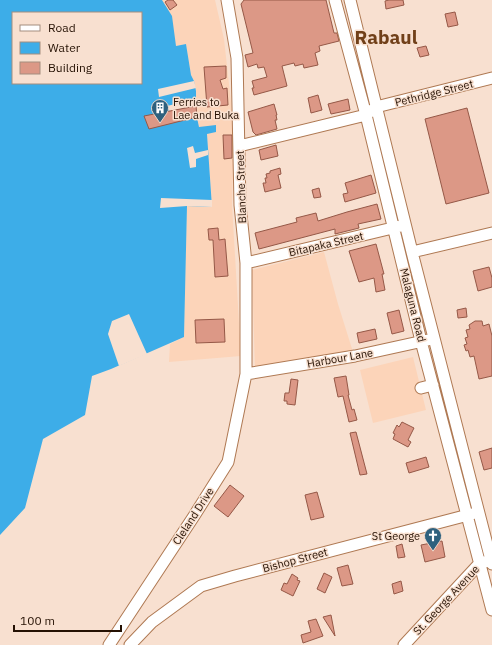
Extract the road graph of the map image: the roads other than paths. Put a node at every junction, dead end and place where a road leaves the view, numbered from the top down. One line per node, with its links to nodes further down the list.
1 (226, 0): 7 (street, Blanche Street)
2 (335, 0): 6 (street, Malaguna Road)
3 (350, 0): 5 (street, Malaguna Road)
4 (492, 78): 5 (street, Pethridge Street)
5 (376, 107): 6 (street); 8 (street, Malaguna Road)
6 (366, 115): 7 (street); 9 (street, Malaguna Road)
7 (239, 146): 12 (street, Blanche Street)
8 (405, 225): 9 (street, Bitapaka Street); 11 (street, Malaguna Road)
9 (394, 228): 12 (street, Bitapaka Street); 14 (street, Malaguna Road)
10 (492, 233): 11 (street)
11 (412, 252): 13 (street, Malaguna Road)
12 (246, 263): 15 (street, Blanche Street)
13 (434, 339): 14 (street, Harbour Lane); 18 (street, Malaguna Road)
14 (421, 341): 15 (street, Harbour Lane); 16 (street, Malaguna Road)
15 (246, 374): 23 (street, Cleland Drive)
16 (433, 385): 17 (street); 19 (street, Malaguna Road)
17 (421, 388)
18 (479, 512): 19 (street, Bishop Street); 20 (street, Malaguna Road)
19 (466, 515): 21 (street, Malaguna Road); 24 (street, Bishop Street)
20 (492, 562): 21 (street, St. George Avenue)
21 (480, 563): 22 (street, Malaguna Road); 25 (street, St. George Avenue)
22 (492, 610)
23 (109, 645)
24 (130, 645)
25 (404, 645)

